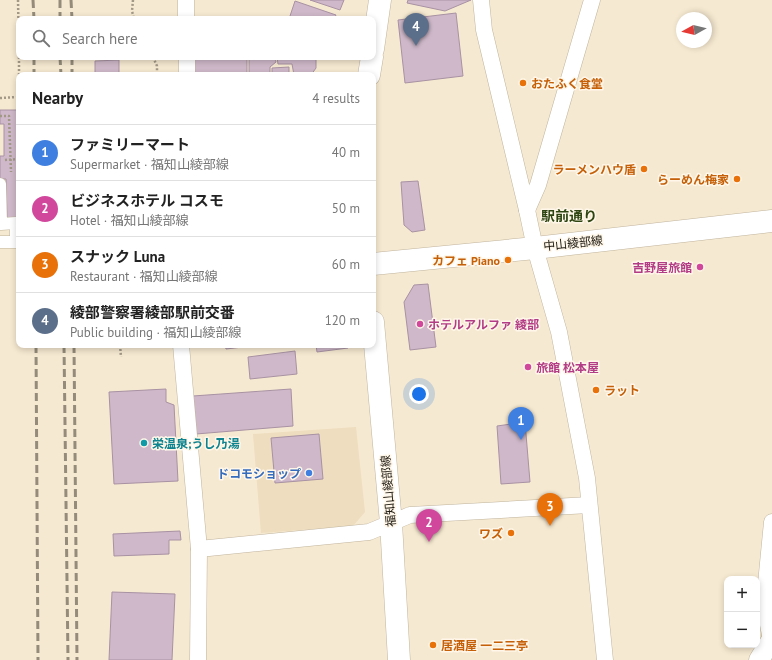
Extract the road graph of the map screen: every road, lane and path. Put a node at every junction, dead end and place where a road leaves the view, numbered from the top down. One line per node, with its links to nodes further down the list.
1 (18, 0): 7 (path)
2 (132, 0): 8 (path)
3 (186, 0): 9 (street)
4 (380, 0): 10 (main road)
5 (481, 0): 26 (street)
6 (592, 0): 26 (street)
7 (18, 16)
8 (133, 16)
9 (186, 16)
10 (376, 28)
11 (19, 60): 15 (path)
12 (154, 60): 16 (path)
13 (187, 60): 17 (street)
14 (372, 60): 18 (main road)
15 (19, 72)
16 (157, 72)
17 (187, 72)
18 (370, 72)
19 (16, 97): 20 (path)
20 (0, 98)
21 (0, 116): 22 (path)
22 (10, 159): 23 (path); 24 (path)
23 (16, 159)
24 (5, 160)
25 (0, 184): 28 (street)
26 (527, 210): 29 (street)
27 (772, 221): 29 (main road, 中山綾部線)
28 (0, 242)
29 (535, 248): 30 (main road, 中山綾部線); 35 (street)
30 (376, 264)
31 (120, 348): 34 (path)
32 (181, 348): 38 (street)
33 (375, 348): 37 (main road, 福知山綾部線)
34 (121, 357)
35 (589, 505): 37 (street); 42 (street)
36 (772, 522): 39 (street)
37 (390, 524): 38 (street); 41 (main road, 福知山綾部線)
38 (199, 549): 40 (street)
39 (772, 640): 43 (street)
40 (198, 660)
41 (399, 660)
42 (605, 660)
43 (759, 660)

